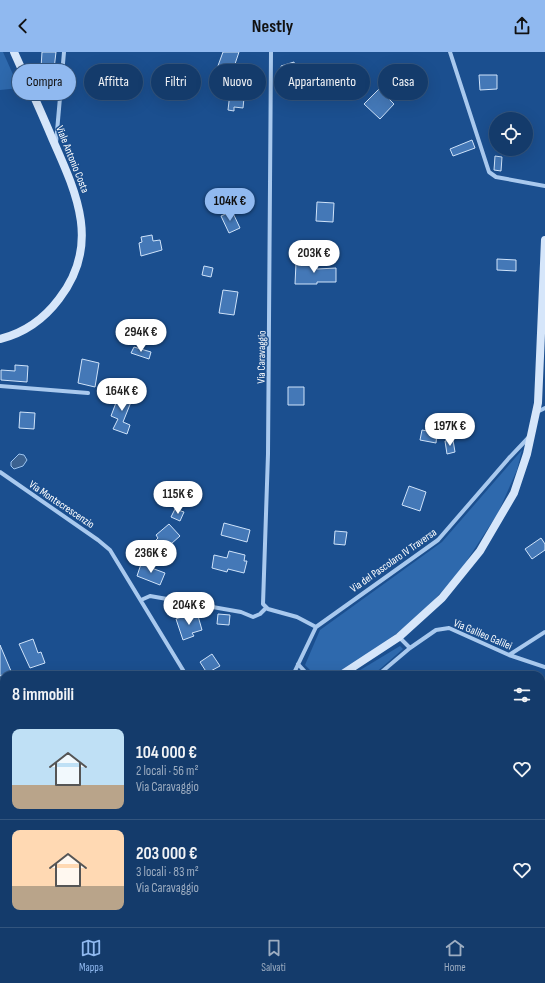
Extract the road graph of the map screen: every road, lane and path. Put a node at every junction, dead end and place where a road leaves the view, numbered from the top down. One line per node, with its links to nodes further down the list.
1 (14, 52): 5 (main road, Viale Antonio Costa)
2 (64, 52): 5 (street)
3 (271, 52): 16 (street, Via Caravaggio)
4 (450, 52): 6 (street)
5 (56, 146): 8 (main road, Viale Antonio Costa)
6 (545, 186)
7 (545, 240): 12 (main road)
8 (0, 339)
9 (0, 386): 10 (street)
10 (88, 393)
11 (545, 408): 12 (street)
12 (537, 412): 13 (main road)
13 (533, 434): 17 (street, Via del Pascolaro IV Traversa); 19 (main road)
14 (0, 472): 15 (street, Via Montecrescenzio)
15 (141, 600): 16 (street); 24 (street, Via Montecrescenzio)
16 (266, 608): 17 (street)
17 (316, 627): 22 (street, Via del Pascolaro IV Traversa)
18 (545, 632): 21 (street)
19 (399, 637): 20 (street); 27 (main road)
20 (410, 648): 21 (street, Via Galileo Galilei); 28 (street, Via Galileo Galilei)
21 (509, 655): 23 (street, Via Galileo Galilei)
22 (298, 664): 25 (street, Via del Pascolaro IV Traversa); 26 (street)
23 (545, 667)
24 (184, 671)
25 (295, 671)
26 (304, 671)
27 (347, 671)
28 (383, 671)

